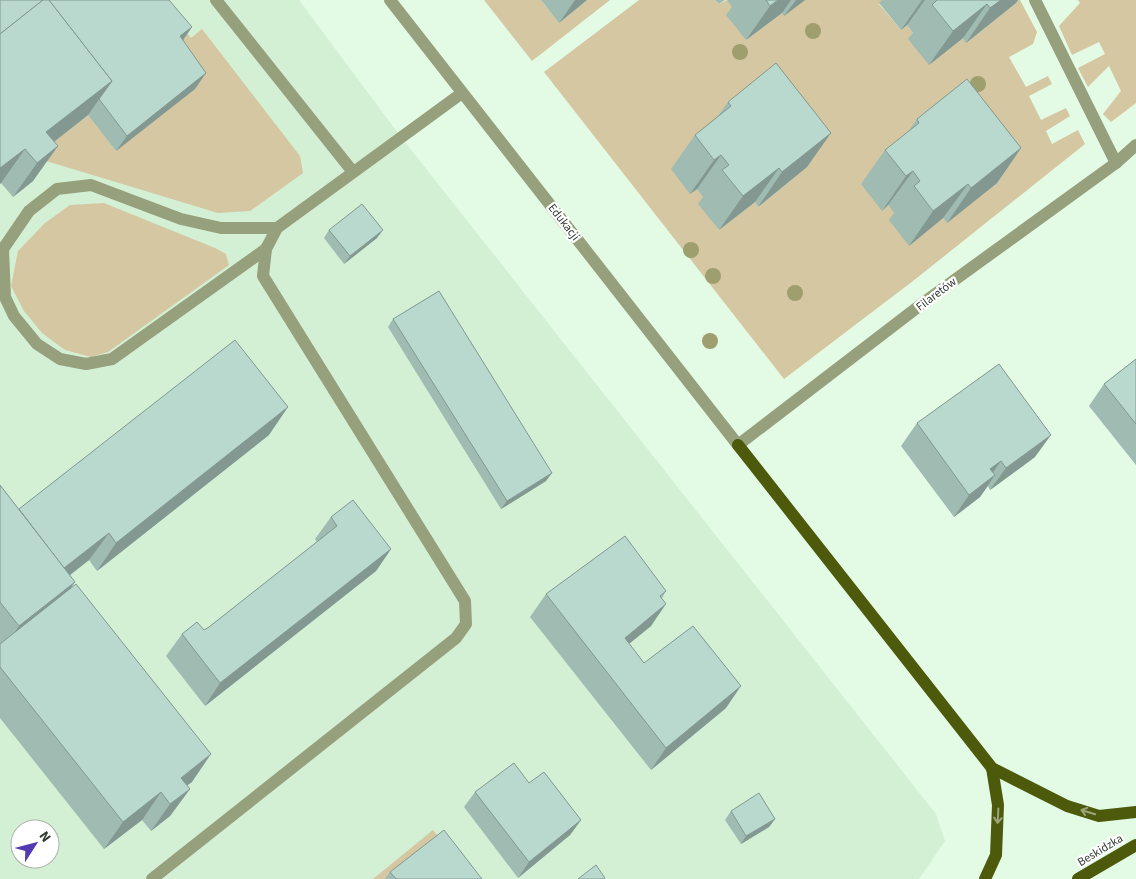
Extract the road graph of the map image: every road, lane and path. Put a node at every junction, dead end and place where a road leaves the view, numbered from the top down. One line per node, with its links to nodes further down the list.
1 (216, 0): 7 (street)
2 (390, 0): 4 (street, Edukacji)
3 (1035, 0): 6 (street)
4 (462, 93): 7 (street); 10 (street, Edukacji)
5 (1136, 145): 6 (street, Filaretów)
6 (1116, 163): 10 (street, Filaretów)
7 (353, 172): 8 (street)
8 (277, 228): 9 (street); 9 (street)
9 (266, 249): 14 (street)
10 (738, 445): 11 (main road)
11 (992, 768): 12 (main road, one-way to 11); 15 (main road, one-way to 15)
12 (1136, 812)
13 (1136, 845): 16 (main road, Beskidzka)
14 (152, 879)
15 (985, 879)
16 (1078, 879)

